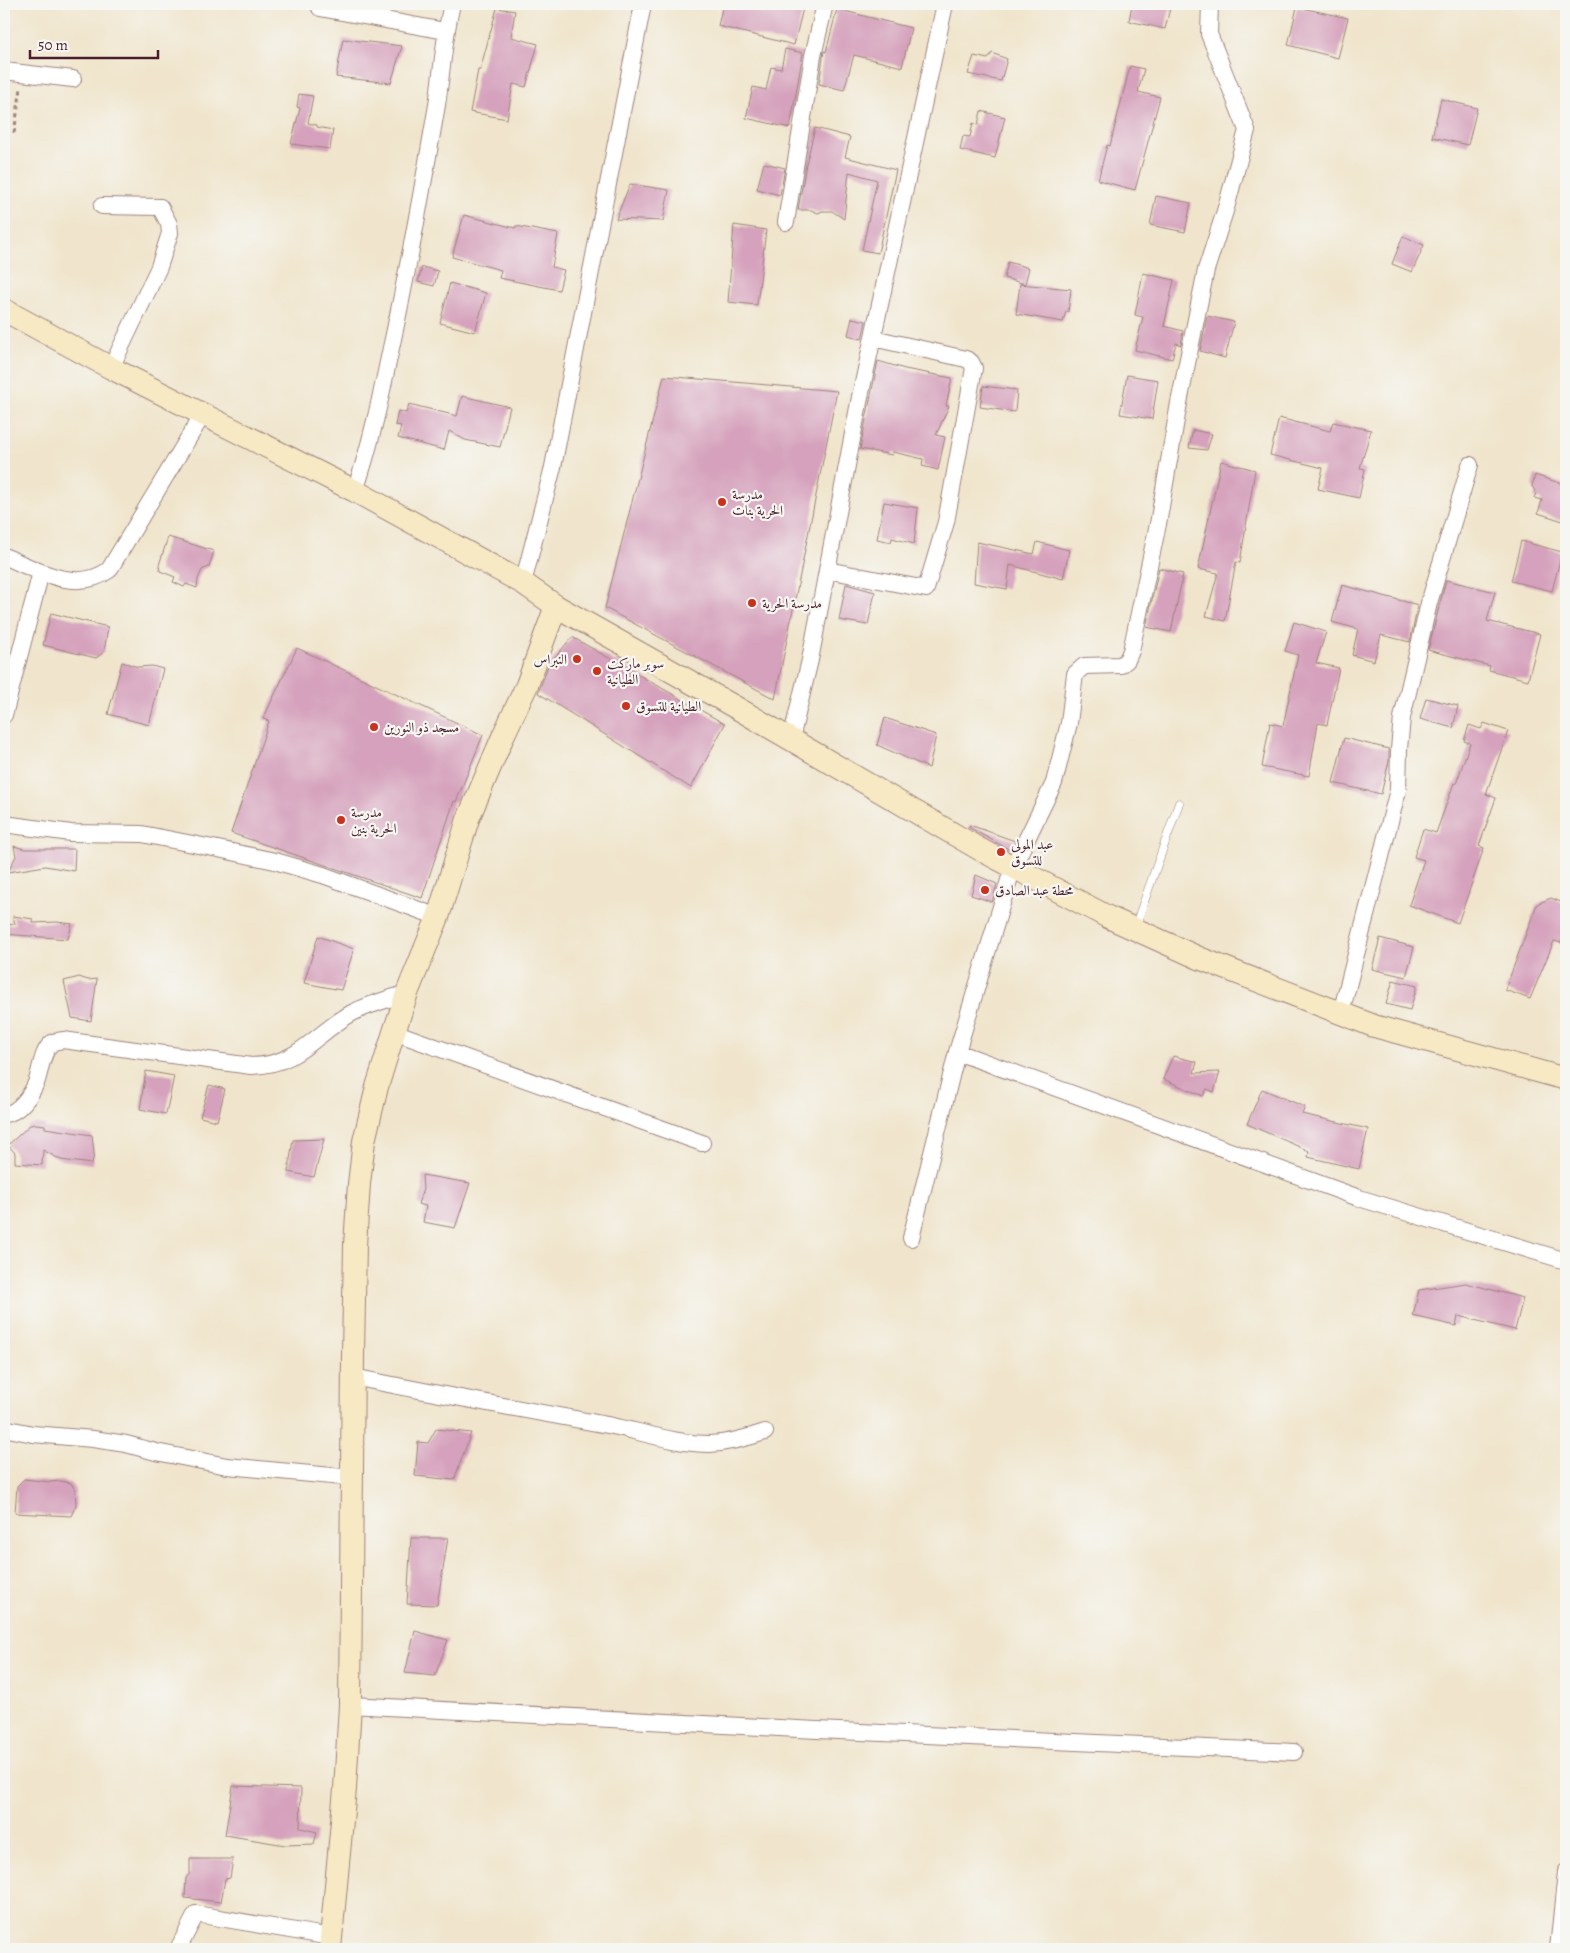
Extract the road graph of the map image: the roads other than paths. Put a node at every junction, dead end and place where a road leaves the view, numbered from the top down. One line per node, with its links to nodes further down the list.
1 (452, 4): 7 (street)
2 (643, 4): 21 (street)
3 (824, 4): 11 (street)
4 (945, 4): 13 (street)
5 (1210, 4): 27 (street)
6 (320, 8): 7 (street)
7 (446, 31): 17 (street)
8 (4, 71): 9 (street)
9 (73, 79)
10 (102, 206): 14 (street)
11 (786, 222)
12 (4, 310): 14 (street)
13 (873, 338): 19 (street); 19 (street)
14 (111, 368): 15 (street)
15 (202, 414): 17 (street); 20 (street)
16 (1470, 465): 31 (street)
17 (355, 491): 21 (street)
18 (4, 556): 20 (street)
19 (828, 570): 24 (street)
20 (41, 572): 23 (street)
21 (523, 583): 22 (street)
22 (556, 606): 24 (street); 28 (street)
23 (4, 715)
24 (791, 739): 27 (street)
25 (1180, 803): 29 (lane)
26 (4, 824): 28 (street)
27 (1013, 867): 29 (street); 33 (street)
28 (438, 917): 30 (street)
29 (1134, 929): 31 (street)
30 (407, 993): 32 (street); 35 (street)
31 (1341, 1013): 34 (street)
32 (394, 1032): 36 (street); 39 (street)
33 (957, 1052): 37 (street); 38 (street)
34 (1566, 1079)
35 (4, 1114)
36 (702, 1143)
37 (911, 1238)
38 (1566, 1261)
39 (353, 1377): 41 (street); 42 (street)
40 (4, 1428): 42 (street)
41 (765, 1432)
42 (353, 1478): 43 (street)
43 (350, 1705): 44 (street); 46 (street)
44 (1294, 1752)
45 (1566, 1872): 47 (street)
46 (330, 1943): 48 (street)
47 (1561, 1944)
48 (178, 1949)

